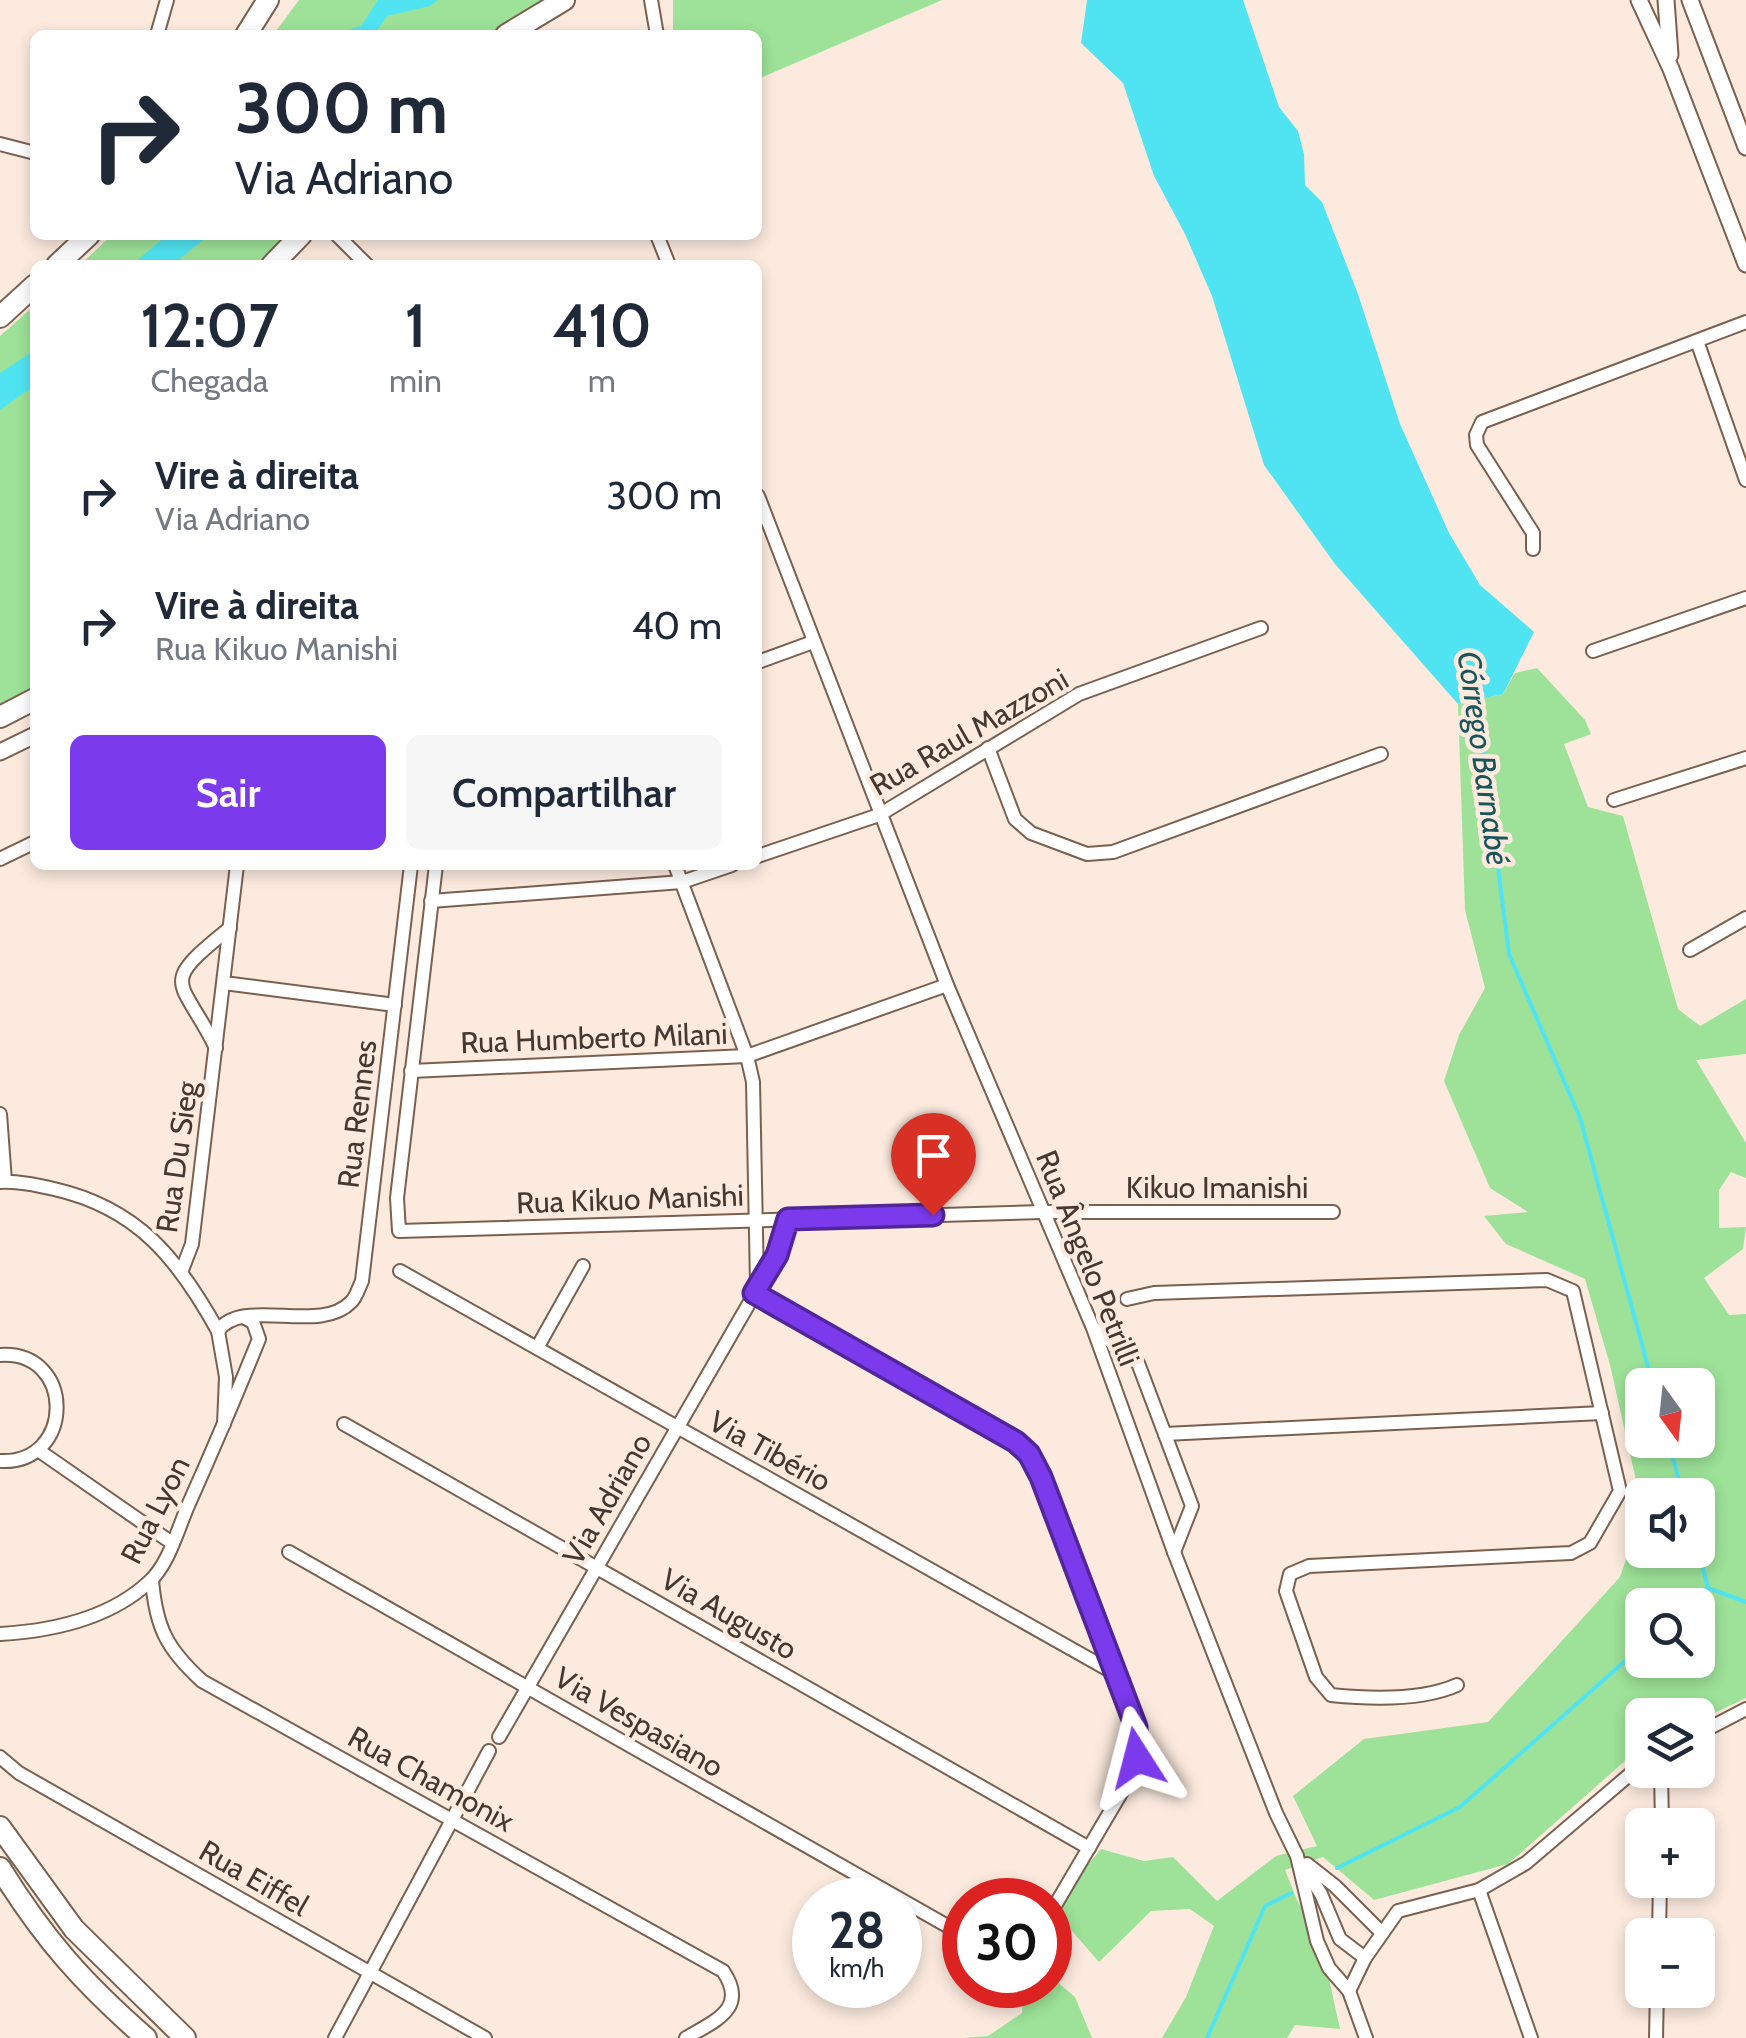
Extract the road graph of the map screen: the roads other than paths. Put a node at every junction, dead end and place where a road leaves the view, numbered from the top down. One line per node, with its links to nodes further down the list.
1 (167, 0): 8 (street)
2 (564, 0): 10 (main road)
3 (651, 0): 11 (street)
4 (1639, 0): 12 (street)
5 (1666, 0): 12 (street)
6 (262, 3): 9 (main road)
7 (1688, 3): 14 (street)
8 (159, 30)
9 (248, 30)
10 (514, 30)
11 (656, 30)
12 (1671, 69): 22 (street)
13 (0, 144): 15 (street)
14 (1746, 147)
15 (30, 152)
16 (84, 240): 19 (main road)
17 (296, 240): 20 (main road)
18 (343, 240): 21 (street)
19 (62, 260)
20 (277, 260)
21 (362, 260)
22 (1746, 264)
23 (30, 290): 24 (main road)
24 (0, 317)
25 (1746, 322): 26 (street)
26 (1697, 341): 27 (street); 29 (street)
27 (1746, 480)
28 (762, 507): 32 (street, Rua Ângelo Petrilli)
29 (1533, 549)
30 (1746, 598): 33 (street)
31 (1261, 628): 38 (street, Rua Raul Mazzoni)
32 (813, 642): 34 (street); 43 (street, Rua Ângelo Petrilli)
33 (1593, 651)
34 (762, 661)
35 (30, 702): 36 (main road)
36 (0, 717)
37 (30, 737): 39 (street)
38 (988, 748): 40 (street); 43 (street, Rua Raul Mazzoni)
39 (0, 752)
40 (1381, 754)
41 (1746, 758): 42 (street)
42 (1614, 800)
43 (879, 814): 45 (street, Rua Raul Mazzoni); 58 (street, Rua Ângelo Petrilli)
44 (30, 844): 46 (street)
45 (762, 855)
46 (0, 859)
47 (237, 870): 55 (street, Rua Du Sieg)
48 (410, 870): 59 (street, Rua Rennes)
49 (435, 870): 53 (street)
50 (677, 870): 52 (street)
51 (717, 870): 52 (street)
52 (682, 882): 53 (street); 61 (street)
53 (432, 901): 62 (street)
54 (1746, 918): 56 (street)
55 (230, 928): 57 (street, Rua Du Sieg); 60 (street, Rua Du Sieg)
56 (1690, 950)
57 (224, 983): 59 (street); 60 (street, Rua Du Sieg)
58 (947, 986): 61 (street, Rua Humberto Milani); 65 (street, Rua Ângelo Petrilli)
59 (395, 1005): 75 (street, Rua Rennes)
60 (216, 1048): 70 (street, Rua Du Sieg)
61 (747, 1056): 62 (street, Rua Humberto Milani); 68 (street)
62 (412, 1070): 68 (street, Rua Kikuo Manishi)
63 (0, 1114): 64 (street)
64 (3, 1181): 70 (street, Rua Lyon)
65 (1042, 1212): 66 (street, Kikuo Imanishi); 67 (street, Rua Kikuo Manishi); 76 (street, Rua Ângelo Petrilli)
66 (1332, 1212)
67 (788, 1219): 68 (street, Rua Kikuo Manishi); 72 (street, Via Adriano)
68 (757, 1220): 72 (street)
69 (583, 1266): 79 (street)
70 (182, 1270): 77 (street, Rua Lyon)
71 (400, 1271): 79 (street, Via Tibério)
72 (756, 1289): 86 (street, Via Adriano); 96 (street)
73 (1126, 1299): 83 (street)
74 (244, 1316): 75 (street, Rua Rennes); 77 (street); 78 (street)
75 (290, 1316): 78 (street, Rua Rennes)
76 (1093, 1328): 87 (street); 92 (street, Rua Ângelo Petrilli)
77 (218, 1331): 81 (street, Rua Lyon)
78 (259, 1339): 82 (street, Rua Lyon)
79 (537, 1348): 86 (street, Via Tibério)
80 (0, 1355): 88 (street)
81 (222, 1357): 82 (street); 84 (street, Rua Lyon)
82 (252, 1358): 84 (street, Rua Lyon)
83 (1602, 1414): 87 (street); 97 (street)
84 (224, 1424): 90 (street, Rua Lyon)
85 (344, 1424): 93 (street, Via Augusto)
86 (677, 1427): 93 (street, Via Adriano); 96 (street, Via Tibério)
87 (1165, 1434): 92 (street)
88 (38, 1450): 89 (street); 90 (street)
89 (0, 1460)
90 (172, 1543): 94 (street, Rua Lyon)
91 (289, 1552): 98 (street, Via Vespasiano)
92 (1174, 1552): 108 (street, Rua Ângelo Petrilli)
93 (596, 1568): 98 (street, Via Adriano); 107 (street, Via Augusto)
94 (152, 1580): 95 (street, Rua Lyon); 105 (street, Rua Chamonix)
95 (0, 1634)
96 (1116, 1674): 107 (street)
97 (1457, 1686)
98 (527, 1688): 101 (street, Via Adriano); 112 (street, Via Vespasiano)
99 (1746, 1709): 100 (street)
100 (1715, 1725)
101 (499, 1737)
102 (489, 1752): 105 (street)
103 (0, 1758): 115 (street, Rua Eiffel)
104 (1625, 1779): 111 (street)
105 (452, 1820): 115 (street); 122 (street, Rua Chamonix)
106 (0, 1827): 119 (main road)
107 (1089, 1848): 110 (street)
108 (1297, 1856): 113 (street); 114 (street); 116 (street, Rua Ângelo Petrilli)
109 (0, 1868): 118 (main road)
110 (1071, 1878)
111 (1479, 1890): 113 (street); 124 (street)
112 (942, 1923)
113 (1382, 1933): 114 (street)
114 (1365, 1958): 116 (street)
115 (370, 1973): 120 (street); 121 (street, Rua Eiffel)
116 (1349, 1992): 123 (street, Rua Ângelo Petrilli)
117 (1657, 2008): 125 (street)
118 (146, 2038)
119 (185, 2038)
120 (335, 2038)
121 (485, 2038)
122 (686, 2038)
123 (1366, 2038)
124 (1532, 2038)
125 (1656, 2038)

